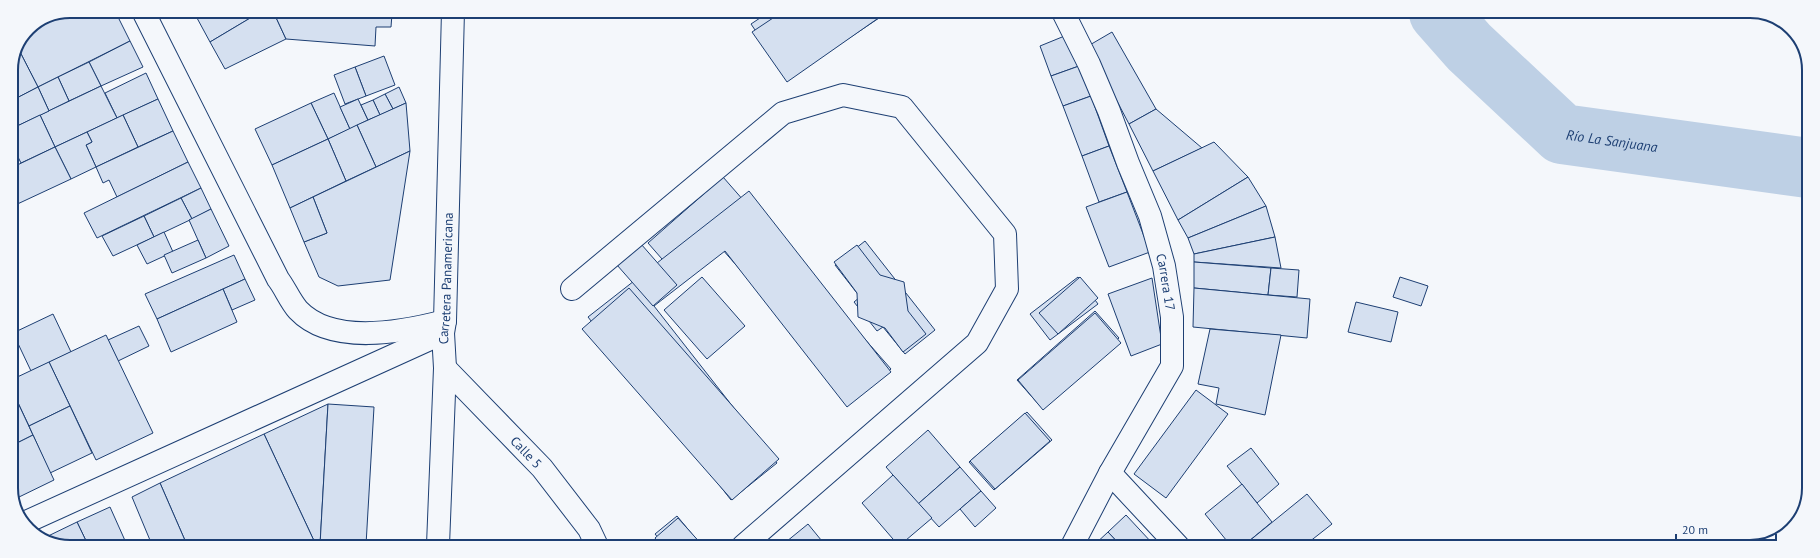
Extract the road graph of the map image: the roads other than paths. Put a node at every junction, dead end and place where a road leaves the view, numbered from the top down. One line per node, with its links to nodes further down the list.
1 (147, 18): 5 (street)
2 (453, 18): 5 (street, Carretera Panamericana)
3 (1066, 18): 7 (street, Carrera 17)
4 (572, 289): 11 (street)
5 (444, 327): 6 (street, Carretera Panamericana); 8 (street)
6 (445, 368): 9 (street, Calle 5); 10 (street, Carretera Panamericana)
7 (1110, 473): 12 (street, Carrera 17); 13 (street)
8 (30, 520)
9 (593, 537)
10 (438, 540)
11 (750, 540)
12 (1075, 540)
13 (1172, 540)

